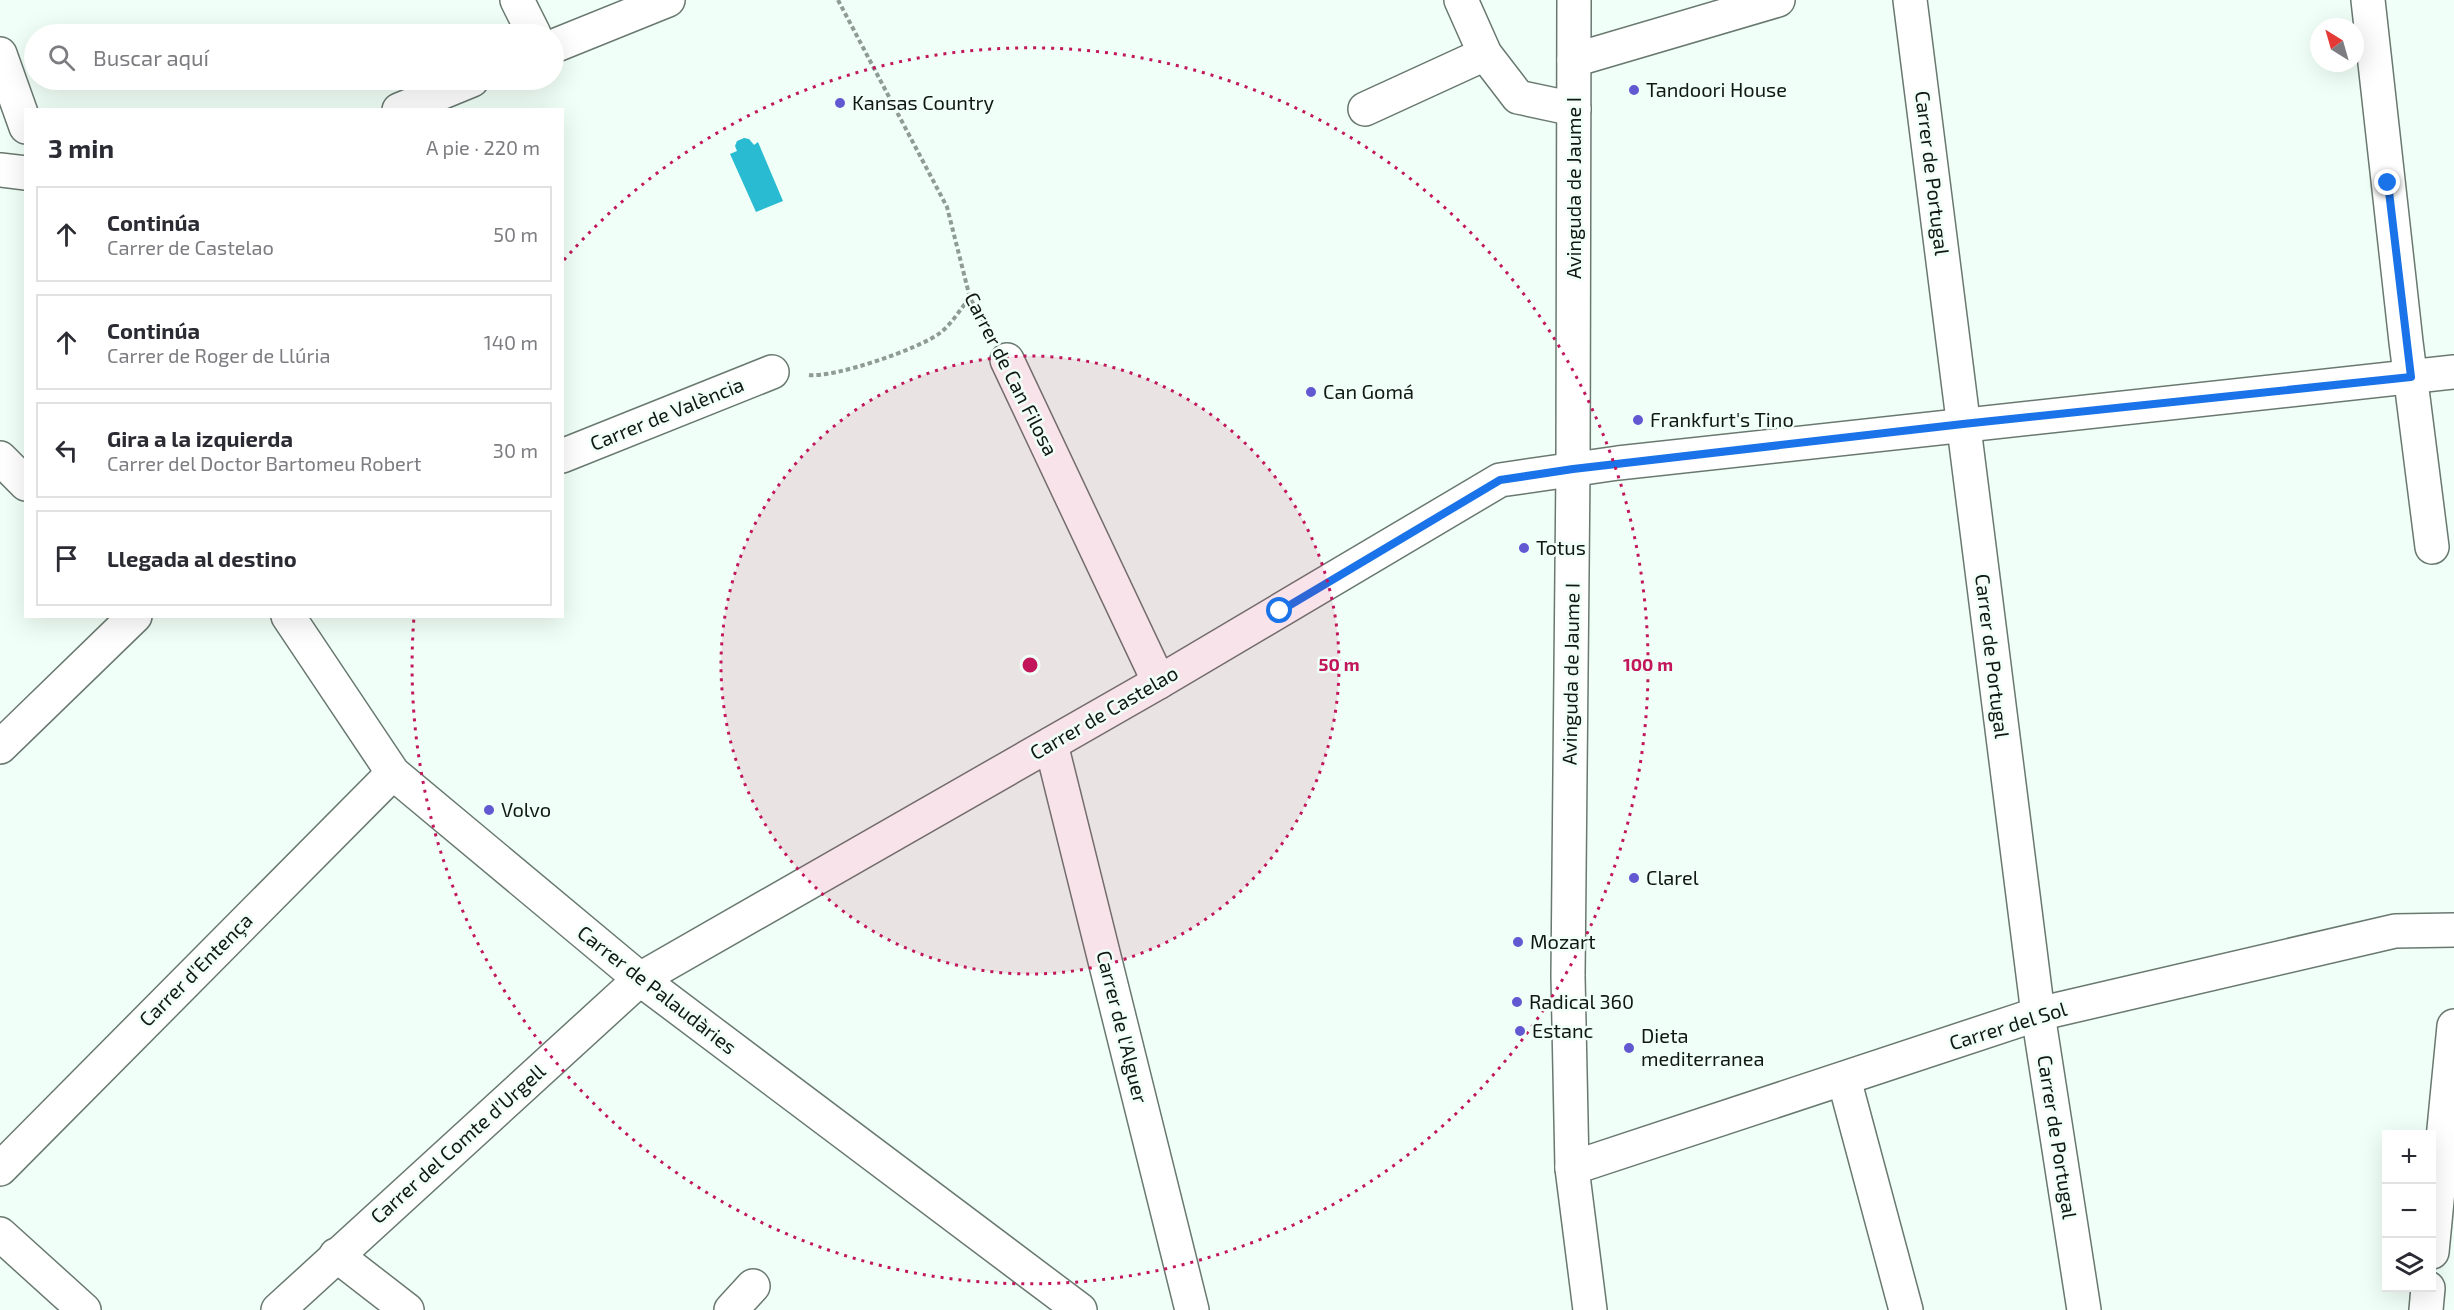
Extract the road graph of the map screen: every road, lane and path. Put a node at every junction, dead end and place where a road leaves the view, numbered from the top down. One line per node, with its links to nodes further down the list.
1 (517, 0): 9 (street)
2 (668, 0): 10 (street)
3 (838, 0): 21 (path, Carrer de Can Filosa)
4 (1461, 0): 12 (street)
5 (1574, 0): 13 (street, Avinguda de Jaume I)
6 (1778, 0): 13 (street)
7 (1910, 0): 26 (street, Carrer de Portugal)
8 (2368, 0): 25 (street)
9 (529, 24)
10 (564, 42)
11 (0, 54): 18 (street)
12 (1485, 54): 16 (street); 17 (street)
13 (1574, 60): 17 (street, Avinguda de Jaume I)
14 (448, 90): 15 (street)
15 (404, 108)
16 (1365, 109)
17 (1574, 109): 29 (street, Avinguda de Jaume I)
18 (24, 121)
19 (0, 170): 20 (street)
20 (24, 173)
21 (970, 298): 22 (path, Carrer de Can Filosa); 23 (path)
22 (1007, 360): 34 (street, Carrer de Can Filosa)
23 (772, 372): 27 (street, Carrer de València)
24 (2454, 372): 25 (street, Carrer de Castelao)
25 (2411, 377): 26 (street, Carrer de Castelao); 31 (street)
26 (1963, 424): 29 (street, Carrer de Castelao); 40 (street, Carrer de Portugal)
27 (564, 455)
28 (0, 458): 30 (street)
29 (1573, 469): 34 (street, Carrer de Castelao); 44 (street, Avinguda de Jaume I)
30 (24, 482)
31 (2432, 547)
32 (133, 618): 36 (street)
33 (289, 618): 37 (street, Carrer de Palaudàries)
34 (1160, 682): 35 (street, Carrer de Castelao)
35 (1051, 744): 39 (street, Carrer de Castelao); 53 (street, Carrer de l'Alguer)
36 (0, 747)
37 (393, 773): 39 (street, Carrer de Palaudàries); 43 (street, Carrer d'Entença)
38 (2454, 930): 40 (street, Carrer del Sol)
39 (640, 979): 47 (street, Carrer del Comte d'Urgell); 52 (street, Carrer de Palaudàries)
40 (2038, 1014): 42 (street, Carrer del Sol); 56 (street, Carrer de Portugal)
41 (2454, 1026): 46 (street)
42 (1844, 1079): 44 (street, Carrer del Sol); 55 (street)
43 (0, 1168)
44 (1572, 1168): 54 (street, Avinguda de Jaume I)
45 (0, 1234): 49 (street)
46 (2433, 1238)
47 (336, 1255): 50 (street, Carrer del Comte d'Urgell); 51 (street)
48 (2428, 1292): 57 (street)
49 (84, 1310)
50 (278, 1310)
51 (407, 1310)
52 (1080, 1310)
53 (1192, 1310)
54 (1590, 1310)
55 (1906, 1310)
56 (2084, 1310)
57 (2426, 1310)

